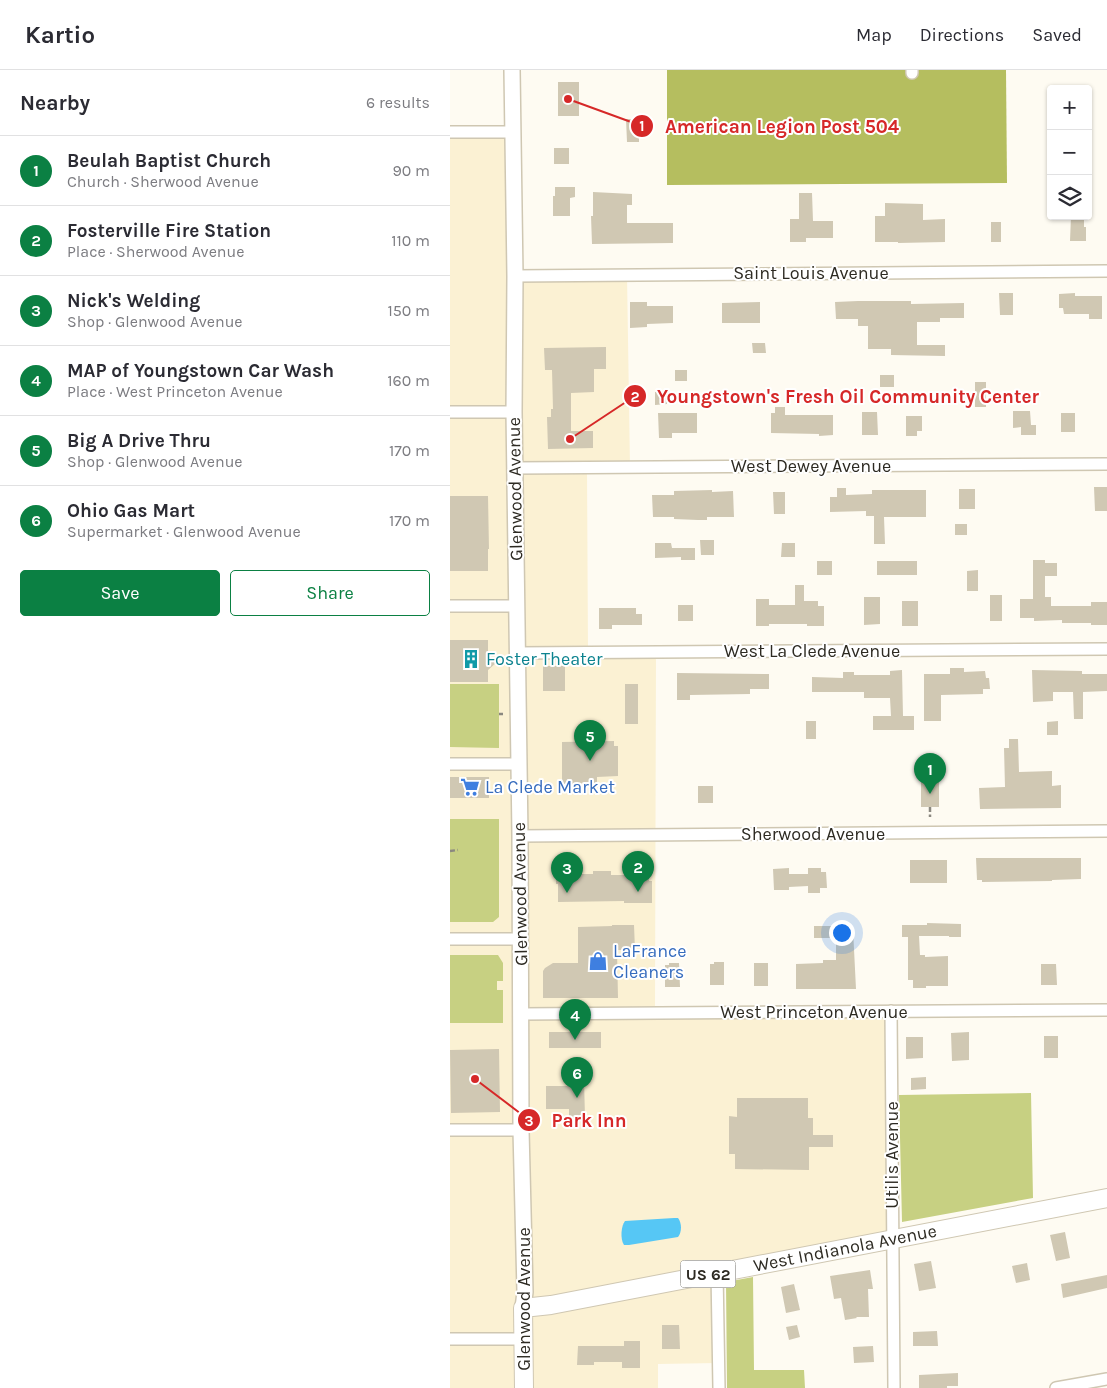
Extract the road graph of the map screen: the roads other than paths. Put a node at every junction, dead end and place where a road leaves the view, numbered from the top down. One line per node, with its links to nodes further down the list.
1 (512, 70): 3 (main road, Glenwood Avenue)
2 (450, 132): 3 (street)
3 (513, 132): 5 (main road, Glenwood Avenue)
4 (1107, 271): 5 (street, Saint Louis Avenue)
5 (514, 276): 7 (main road, Glenwood Avenue)
6 (450, 412): 7 (street)
7 (514, 412): 9 (main road, Glenwood Avenue)
8 (1107, 464): 9 (street, West Dewey Avenue)
9 (516, 468): 11 (main road, Glenwood Avenue)
10 (450, 606): 11 (street)
11 (517, 606): 13 (main road, Glenwood Avenue)
12 (1107, 649): 13 (street, West La Clede Avenue)
13 (518, 653): 15 (main road, Glenwood Avenue)
14 (450, 764): 15 (street)
15 (518, 764): 17 (main road, Glenwood Avenue)
16 (1107, 832): 17 (street, Sherwood Avenue)
17 (520, 836): 19 (main road, Glenwood Avenue)
18 (450, 939): 19 (street)
19 (520, 939): 22 (main road, Glenwood Avenue)
20 (1107, 1010): 21 (street, West Princeton Avenue)
21 (891, 1011): 22 (street, West Princeton Avenue); 26 (street, Utilis Avenue)
22 (521, 1014): 24 (main road, Glenwood Avenue)
23 (450, 1130): 24 (street)
24 (521, 1130): 28 (main road, Glenwood Avenue)
25 (1107, 1198): 26 (main road, West Indianola Avenue / US 62)
26 (893, 1239): 27 (main road, West Indianola Avenue / US 62); 34 (street, Utilis Avenue)
27 (717, 1272): 28 (main road, West Indianola Avenue / US 62); 33 (street)
28 (523, 1308): 30 (main road, Glenwood Avenue)
29 (450, 1339): 30 (street)
30 (524, 1339): 32 (main road, Glenwood Avenue)
31 (1107, 1379): 35 (street)
32 (524, 1388)
33 (718, 1388)
34 (894, 1388)
35 (1056, 1388)

